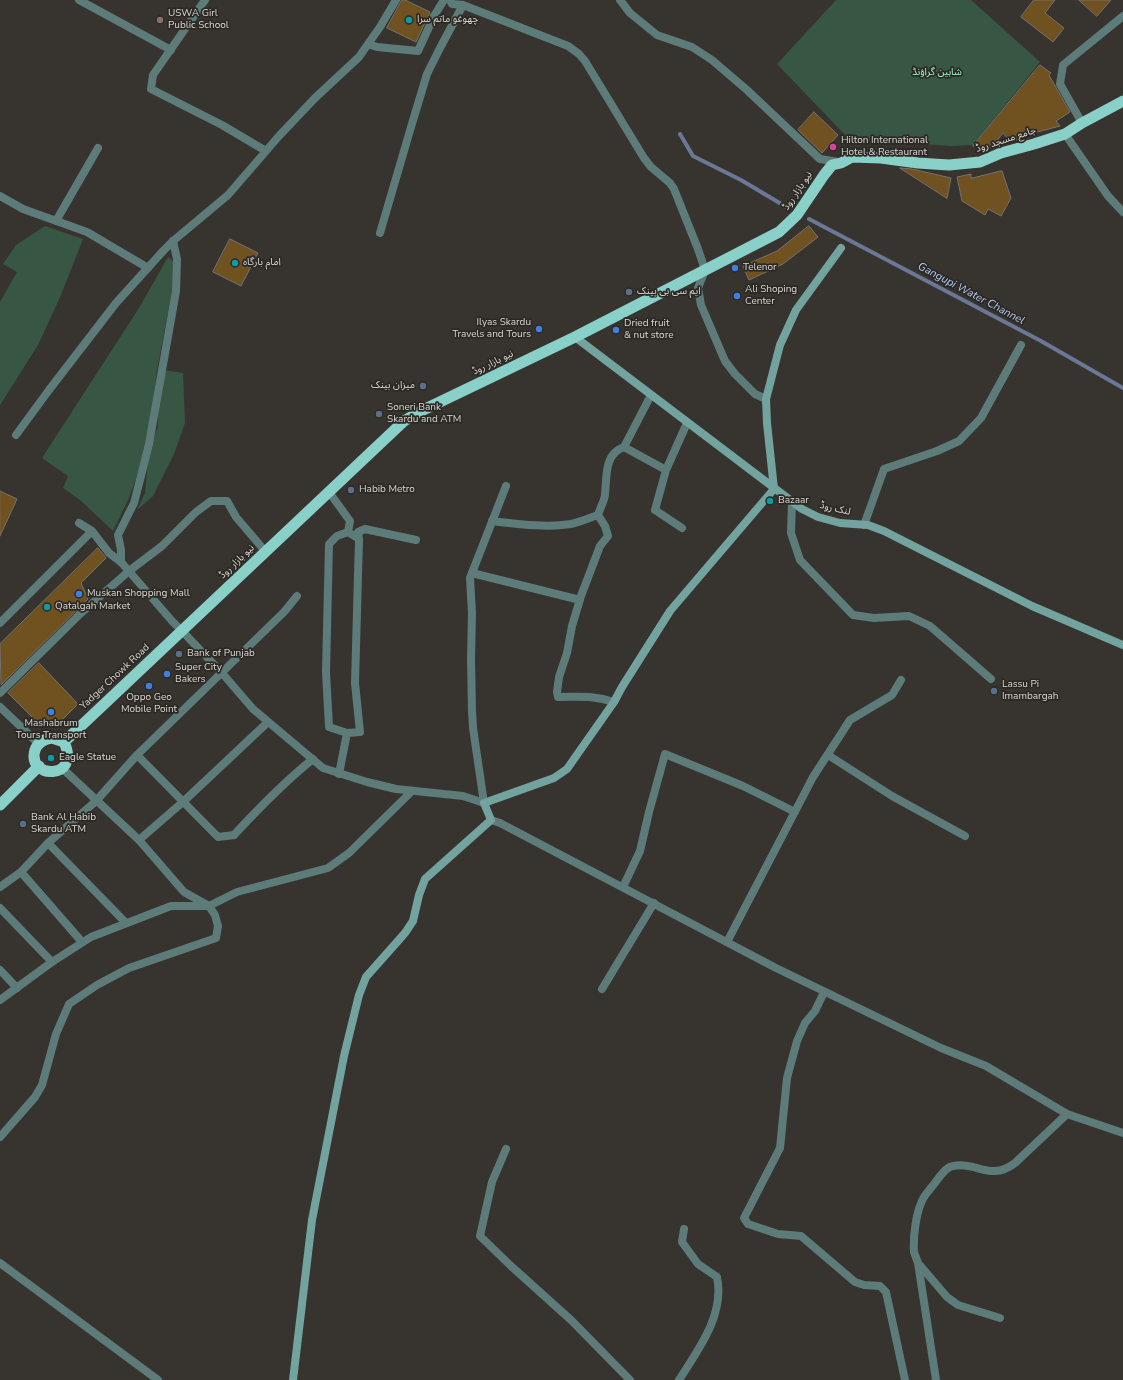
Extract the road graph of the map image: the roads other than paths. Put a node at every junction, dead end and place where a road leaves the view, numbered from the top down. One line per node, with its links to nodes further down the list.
1 (79, 0): 10 (street)
2 (205, 0): 10 (street)
3 (396, 0): 9 (street)
4 (444, 0): 9 (street)
5 (450, 0): 7 (street)
6 (620, 0): 16 (street)
7 (463, 5): 20 (street); 24 (street)
8 (1123, 16): 12 (street)
9 (368, 44): 15 (street)
10 (171, 50): 15 (street)
11 (1123, 101): 12 (highway, جامع مسجد روڈ)
12 (1082, 123): 13 (highway, جامع مسجد روڈ)
13 (1065, 134): 16 (highway, جامع مسجد روڈ); 18 (street)
14 (98, 148): 19 (street)
15 (266, 152): 21 (street)
16 (841, 162): 24 (highway, نیو بازار روڈ)
17 (0, 196): 19 (street)
18 (1123, 212)
19 (56, 221): 23 (street)
20 (380, 233)
21 (173, 241): 23 (street); 47 (street)
22 (841, 248): 28 (main road)
23 (148, 268): 30 (street)
24 (705, 270): 25 (highway, نیو بازار روڈ); 28 (street)
25 (575, 337): 27 (main road, لنک روڈ); 35 (highway, نیو بازار روڈ)
26 (1021, 345): 40 (street)
27 (651, 395): 29 (main road, لنک روڈ); 31 (street)
28 (766, 399): 34 (main road)
29 (687, 423): 32 (street); 34 (main road, لنک روڈ)
30 (16, 435)
31 (624, 447): 32 (street); 37 (street)
32 (666, 470): 41 (street)
33 (506, 486): 38 (street)
34 (774, 489): 36 (main road, لنک روڈ); 59 (main road)
35 (329, 492): 43 (street); 46 (highway, نیو بازار روڈ)
36 (792, 502): 40 (main road, لنک روڈ); 56 (street)
37 (598, 515): 38 (street); 51 (street)
38 (492, 521): 49 (street)
39 (79, 523): 42 (street)
40 (864, 525): 54 (main road, لنک روڈ)
41 (682, 528)
42 (92, 531): 47 (street); 52 (street)
43 (348, 532): 44 (street); 62 (street)
44 (359, 538): 45 (street); 62 (street)
45 (416, 540)
46 (265, 551): 48 (street); 53 (highway, نیو بازار روڈ)
47 (121, 562): 48 (street)
48 (128, 571): 53 (street); 58 (street)
49 (472, 573): 51 (street); 74 (street)
50 (297, 596): 55 (street)
51 (580, 600): 59 (street)
52 (0, 623)
53 (182, 630): 55 (street); 63 (highway, Yadger Chowk Road)
54 (1123, 645)
55 (222, 673): 61 (street); 65 (street)
56 (991, 679)
57 (901, 680): 66 (street)
58 (0, 693)
59 (614, 702): 74 (main road)
60 (0, 707): 64 (street)
61 (268, 722): 67 (street); 72 (street)
62 (347, 733): 70 (street)
63 (64, 742): 64 (highway); 69 (highway)
64 (38, 744): 68 (highway)
65 (137, 755): 72 (street); 73 (street)
66 (828, 755): 76 (street); 78 (street)
67 (312, 759): 70 (street); 72 (street)
68 (39, 766): 69 (highway); 75 (highway)
69 (62, 768): 73 (street)
70 (339, 774): 71 (street)
71 (412, 791): 74 (street); 85 (street)
72 (184, 801): 79 (street)
73 (96, 802): 79 (street); 80 (street)
74 (484, 803): 77 (main road)
75 (0, 806)
76 (795, 812): 83 (street); 89 (street)
77 (491, 820): 83 (street); 105 (main road)
78 (965, 836)
79 (139, 840): 85 (street)
80 (48, 843): 81 (street); 87 (street)
81 (20, 872): 82 (street); 88 (street)
82 (0, 887)
83 (623, 887): 84 (street)
84 (654, 903): 89 (street); 93 (street)
85 (209, 906): 87 (street); 98 (street)
86 (0, 908): 90 (street)
87 (126, 923): 88 (street)
88 (82, 942): 90 (street)
89 (727, 942): 94 (street)
90 (52, 962): 92 (street)
91 (0, 970): 92 (street)
92 (17, 988): 95 (street)
93 (602, 989)
94 (824, 992): 96 (street); 108 (street)
95 (0, 1000)
96 (1067, 1114): 97 (street); 102 (street)
97 (1123, 1133)
98 (0, 1137)
99 (506, 1148): 106 (street)
100 (684, 1229): 107 (street)
101 (0, 1263): 104 (street)
102 (918, 1263): 103 (street); 109 (street)
103 (1000, 1318)
104 (158, 1380)
105 (293, 1380)
106 (630, 1380)
107 (679, 1380)
108 (906, 1380)
109 (936, 1380)

